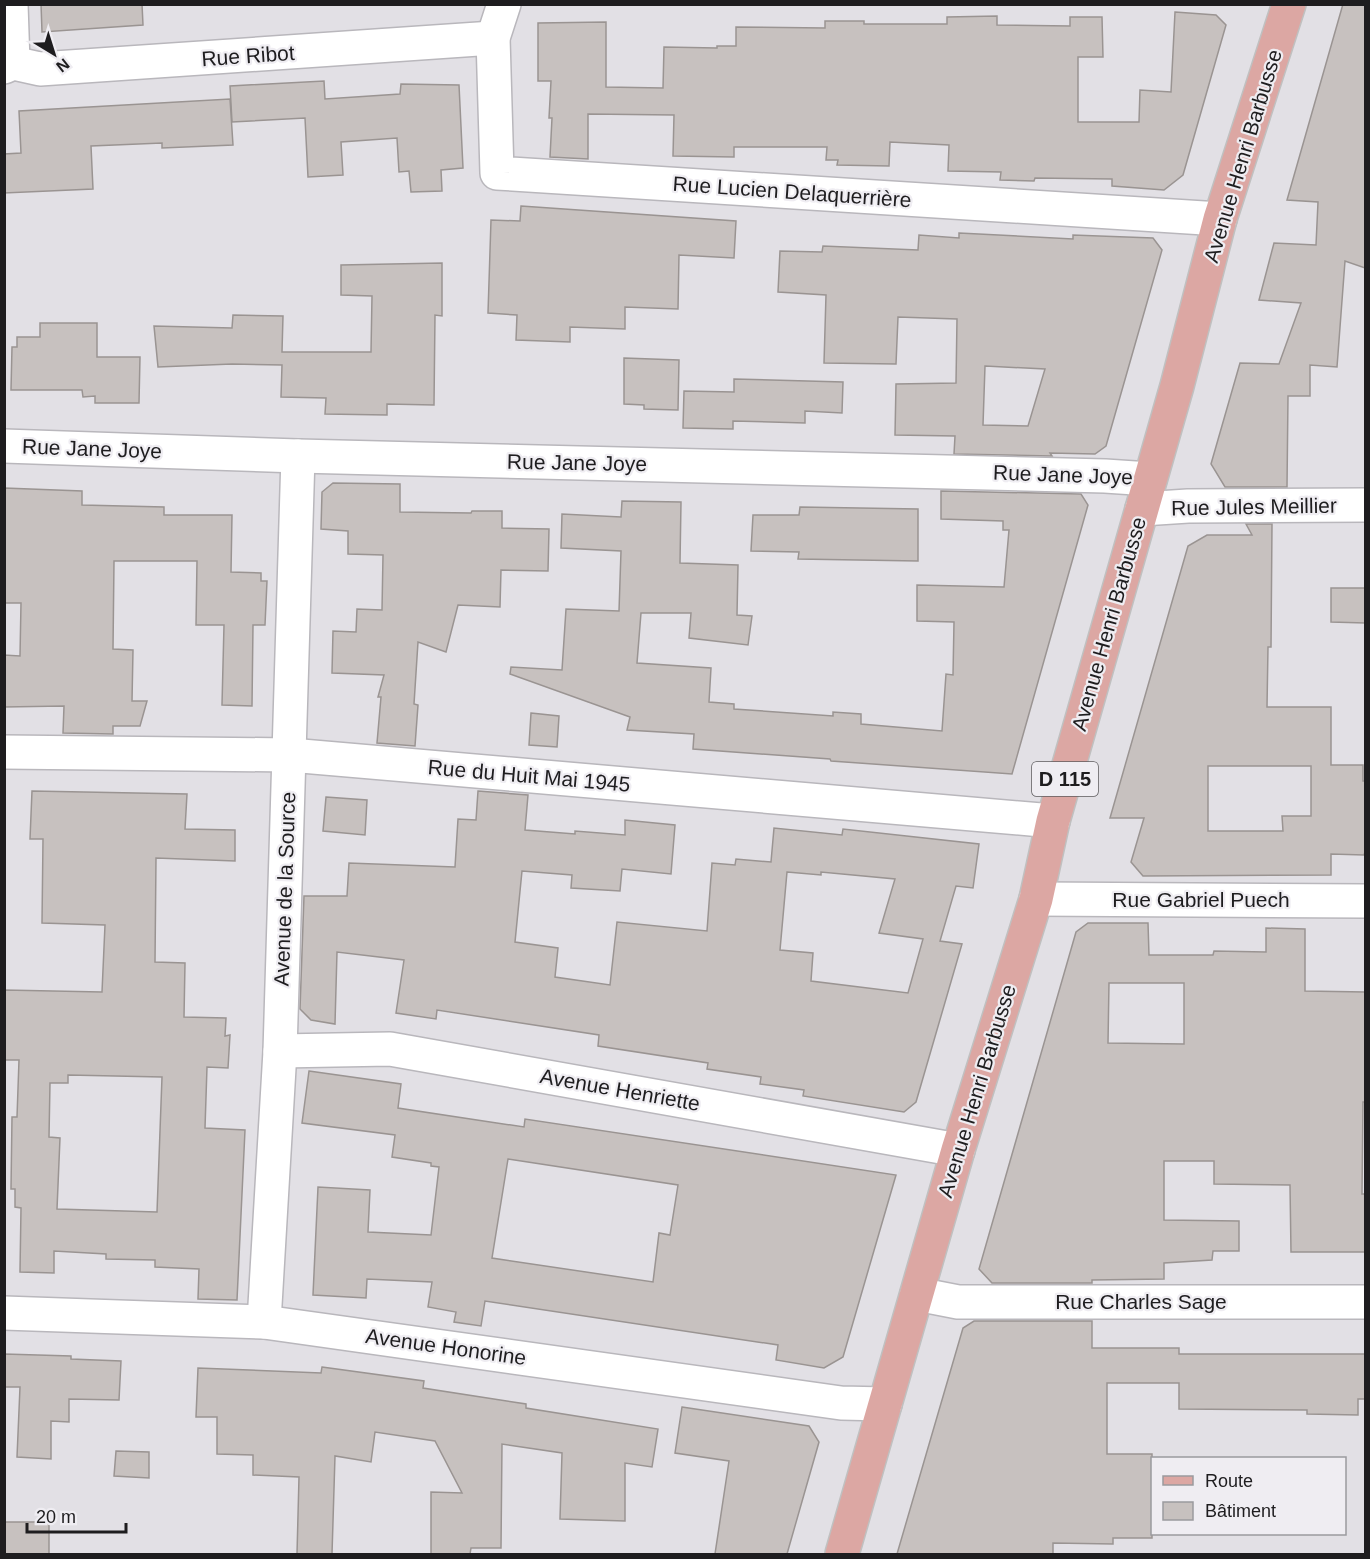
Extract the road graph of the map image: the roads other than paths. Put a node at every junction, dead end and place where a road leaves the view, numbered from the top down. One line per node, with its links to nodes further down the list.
1 (11, 4): 5 (street)
2 (504, 4): 4 (street)
3 (1289, 4): 6 (main road, Avenue Henri Barbusse / D 115)
4 (493, 38): 5 (street, Rue Ribot); 6 (street, Rue Lucien Delaquerrière)
5 (9, 65)
6 (1220, 219): 9 (main road, Avenue Henri Barbusse / D 115)
7 (4, 446): 8 (street, Rue Jane Joye)
8 (298, 456): 9 (street, Rue Jane Joye); 12 (street, Avenue de la Source)
9 (1146, 494): 10 (street, Rue Jules Meillier); 13 (main road, Avenue Henri Barbusse / D 115)
10 (1365, 505)
11 (4, 752): 12 (street, Rue du Huit Mai 1945)
12 (290, 755): 13 (street, Rue du Huit Mai 1945); 16 (street, Avenue de la Source)
13 (1053, 821): 14 (main road, Avenue Henri Barbusse / D 115)
14 (1036, 899): 15 (street, Rue Gabriel Puech); 17 (main road, Avenue Henri Barbusse / D 115)
15 (1365, 901)
16 (280, 1051): 17 (street, Avenue Henriette); 21 (street, Avenue de la Source)
17 (958, 1149): 18 (main road, Avenue Henri Barbusse / D 115)
18 (917, 1294): 19 (street, Rue Charles Sage); 22 (main road, Avenue Henri Barbusse / D 115)
19 (1365, 1302)
20 (4, 1313): 21 (street, Avenue Honorine)
21 (264, 1322): 22 (street, Avenue Honorine)
22 (885, 1404): 23 (main road, Avenue Henri Barbusse / D 115)
23 (842, 1554)

